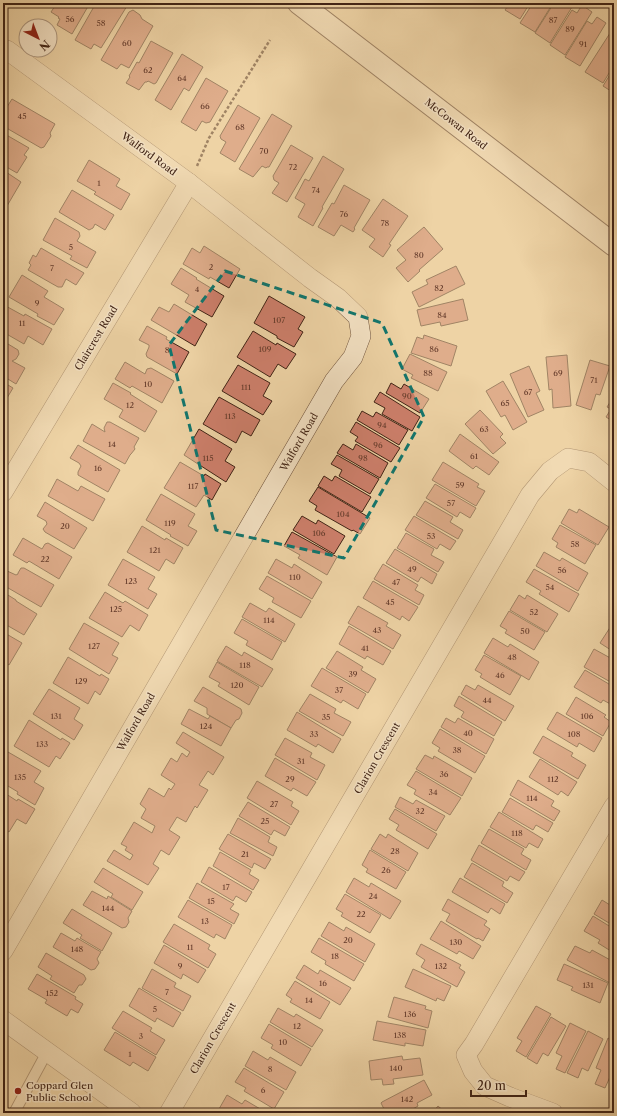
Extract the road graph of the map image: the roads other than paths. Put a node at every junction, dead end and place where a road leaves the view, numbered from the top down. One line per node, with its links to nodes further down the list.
1 (299, 3): 4 (main road, McCowan Road)
2 (3, 52): 3 (street, Walford Road)
3 (189, 183): 6 (street, Claircrest Road); 8 (street, Walford Road)
4 (614, 245)
5 (614, 482): 13 (street, Clarion Crescent)
6 (3, 492)
7 (614, 806): 14 (street)
8 (3, 951)
9 (3, 1020): 10 (street)
10 (47, 1052): 11 (lane); 12 (street)
11 (14, 1113)
12 (132, 1113)
13 (169, 1113)
14 (554, 1113)

